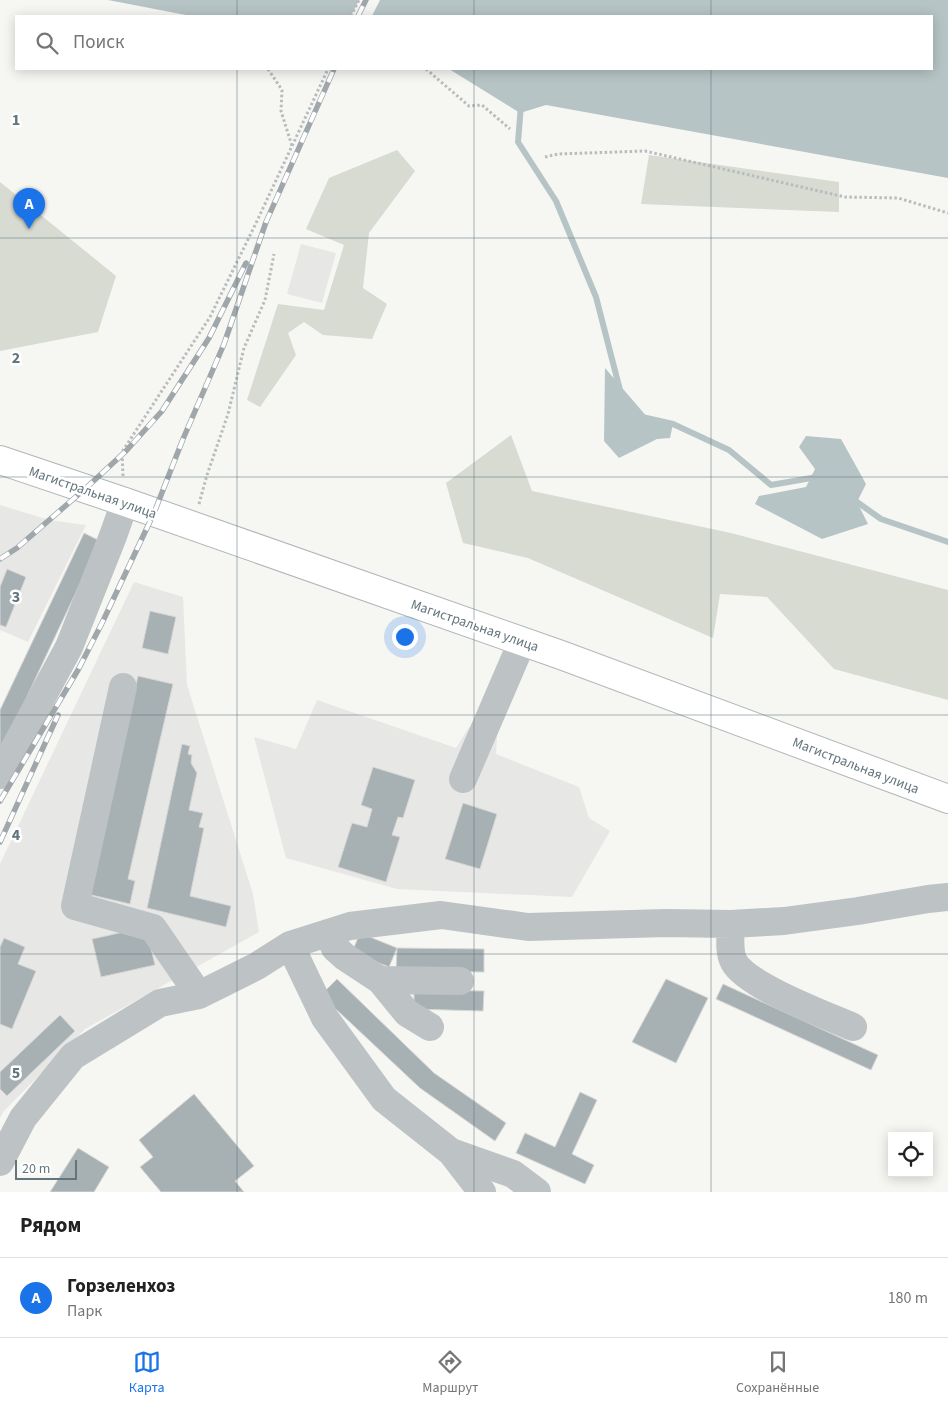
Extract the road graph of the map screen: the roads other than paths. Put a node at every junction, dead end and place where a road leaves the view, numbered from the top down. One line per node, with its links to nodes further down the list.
1 (0, 460): 2 (main road, Магистральная улица)
2 (125, 502): 3 (main road, Магистральная улица); 5 (lane)
3 (522, 642): 6 (lane); 7 (main road, Магистральная улица)
4 (123, 687): 14 (lane)
5 (0, 775)
6 (463, 779)
7 (948, 799)
8 (948, 897): 9 (lane)
9 (731, 924): 10 (lane); 16 (lane)
10 (328, 933): 11 (lane); 12 (lane)
11 (290, 945): 14 (lane); 17 (lane)
12 (380, 980): 13 (lane); 15 (lane)
13 (460, 981)
14 (199, 995): 18 (lane)
15 (430, 1027)
16 (853, 1027)
17 (451, 1152): 19 (lane); 20 (lane)
18 (0, 1162)
19 (482, 1192)
20 (537, 1192)

